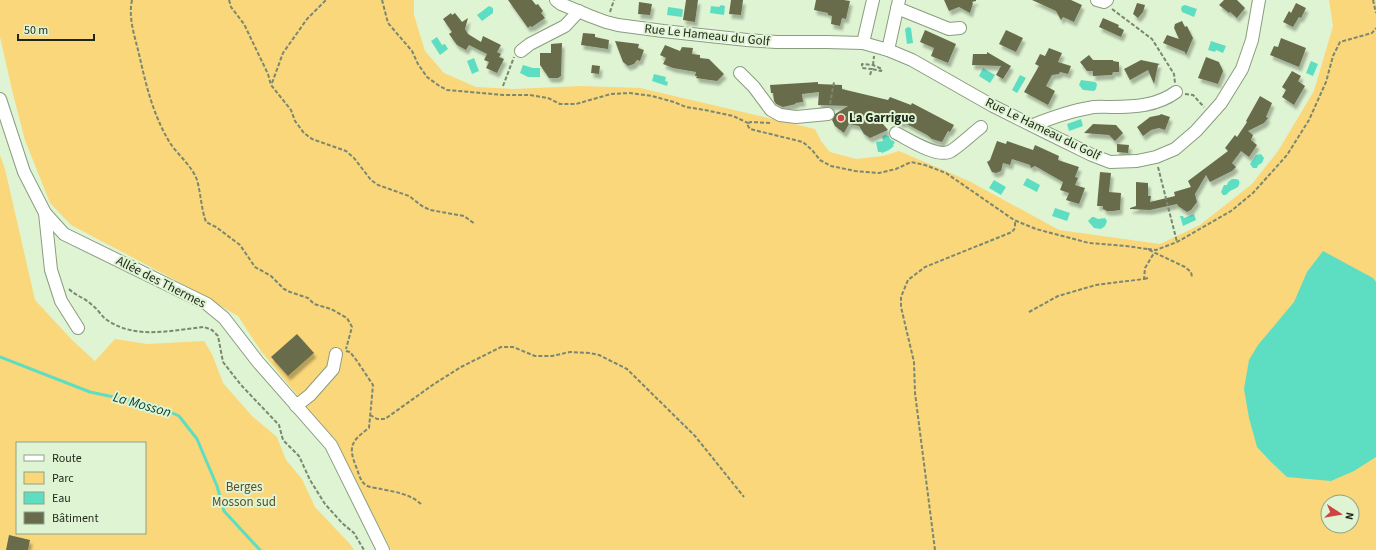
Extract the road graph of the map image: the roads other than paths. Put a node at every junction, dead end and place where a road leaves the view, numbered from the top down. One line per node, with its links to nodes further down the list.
1 (556, 0): 5 (street, Rue Le Hameau du Golf)
2 (873, 0): 7 (street)
3 (1259, 0): 14 (street, Rue Le Hameau du Golf)
4 (898, 4): 6 (street); 8 (street)
5 (579, 11): 7 (street, Rue Le Hameau du Golf); 9 (street)
6 (960, 28)
7 (863, 43): 8 (street, Rue Le Hameau du Golf)
8 (888, 50): 14 (street, Rue Le Hameau du Golf)
9 (521, 51)
10 (740, 73): 13 (street)
11 (1176, 92): 14 (street)
12 (0, 99): 16 (street, Allée des Thermes)
13 (828, 114)
14 (1033, 125)
15 (981, 127): 17 (street)
16 (5, 130): 18 (street, Allée des Thermes)
17 (896, 133)
18 (45, 213): 19 (street); 21 (street, Allée des Thermes)
19 (78, 328)
20 (341, 352): 21 (street)
21 (296, 406): 22 (street, Allée des Thermes)
22 (383, 550)

